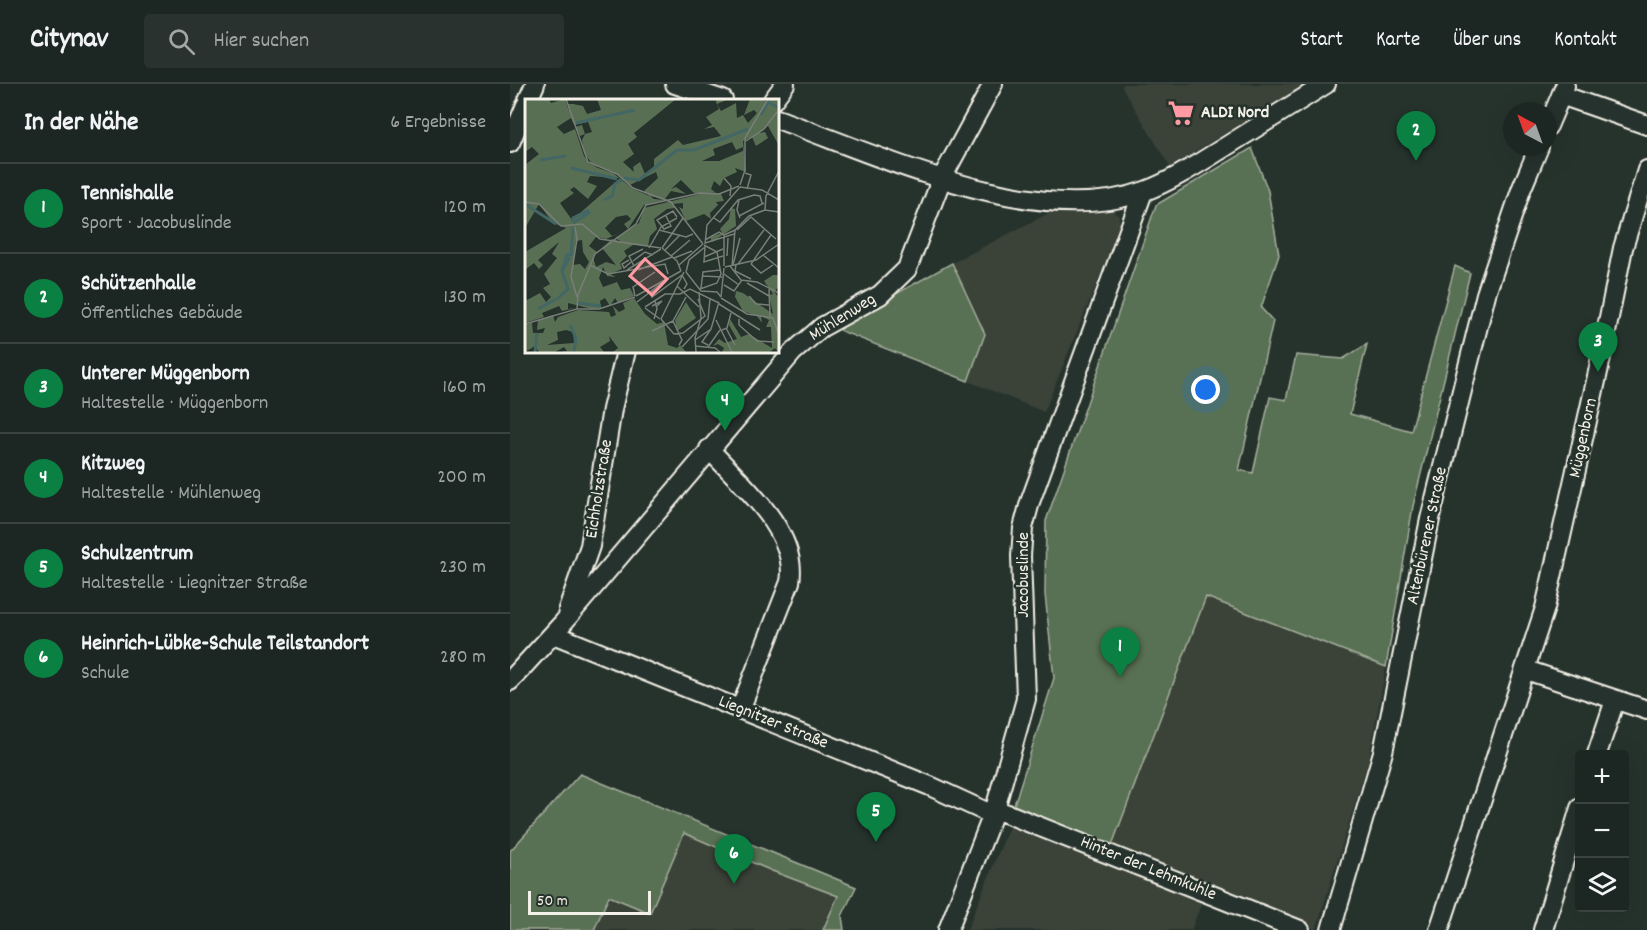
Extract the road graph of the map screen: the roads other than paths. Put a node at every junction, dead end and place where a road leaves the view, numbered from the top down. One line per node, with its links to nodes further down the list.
1 (535, 84): 7 (street)
2 (675, 84): 8 (street)
3 (785, 84): 9 (street)
4 (993, 84): 17 (street, Mühlenweg)
5 (1326, 84): 18 (street)
6 (1563, 90): 10 (street); 13 (street)
7 (529, 99)
8 (720, 99)
9 (774, 99)
10 (1557, 104)
11 (525, 108): 14 (street)
12 (778, 119): 17 (street)
13 (1647, 125)
14 (510, 143)
15 (1535, 156): 34 (street, Altenbürener Straße)
16 (1647, 170): 24 (street, Müggenborn)
17 (942, 178): 18 (street); 20 (street, Mühlenweg)
18 (1143, 192): 30 (street, Jacobuslinde)
19 (627, 352): 21 (street, Eichholzstraße)
20 (709, 449): 22 (street, Mühlenweg); 27 (street)
21 (590, 546): 22 (street); 23 (street, Eichholzstraße)
22 (623, 552): 23 (street, Mühlenweg)
23 (557, 629): 25 (street, Mühlenweg); 27 (street, Liegnitzer Straße)
24 (1526, 670): 26 (street); 35 (street, Müggenborn)
25 (510, 681)
26 (1616, 700): 28 (street); 29 (street)
27 (740, 710): 30 (street, Liegnitzer Straße)
28 (1647, 710)
29 (1598, 750)
30 (994, 812): 32 (street, Jacobuslinde); 33 (street, Hinter der Lehmkuhle)
31 (1575, 824): 36 (street)
32 (948, 930)
33 (1300, 930)
34 (1331, 930)
35 (1439, 930)
36 (1543, 930)

